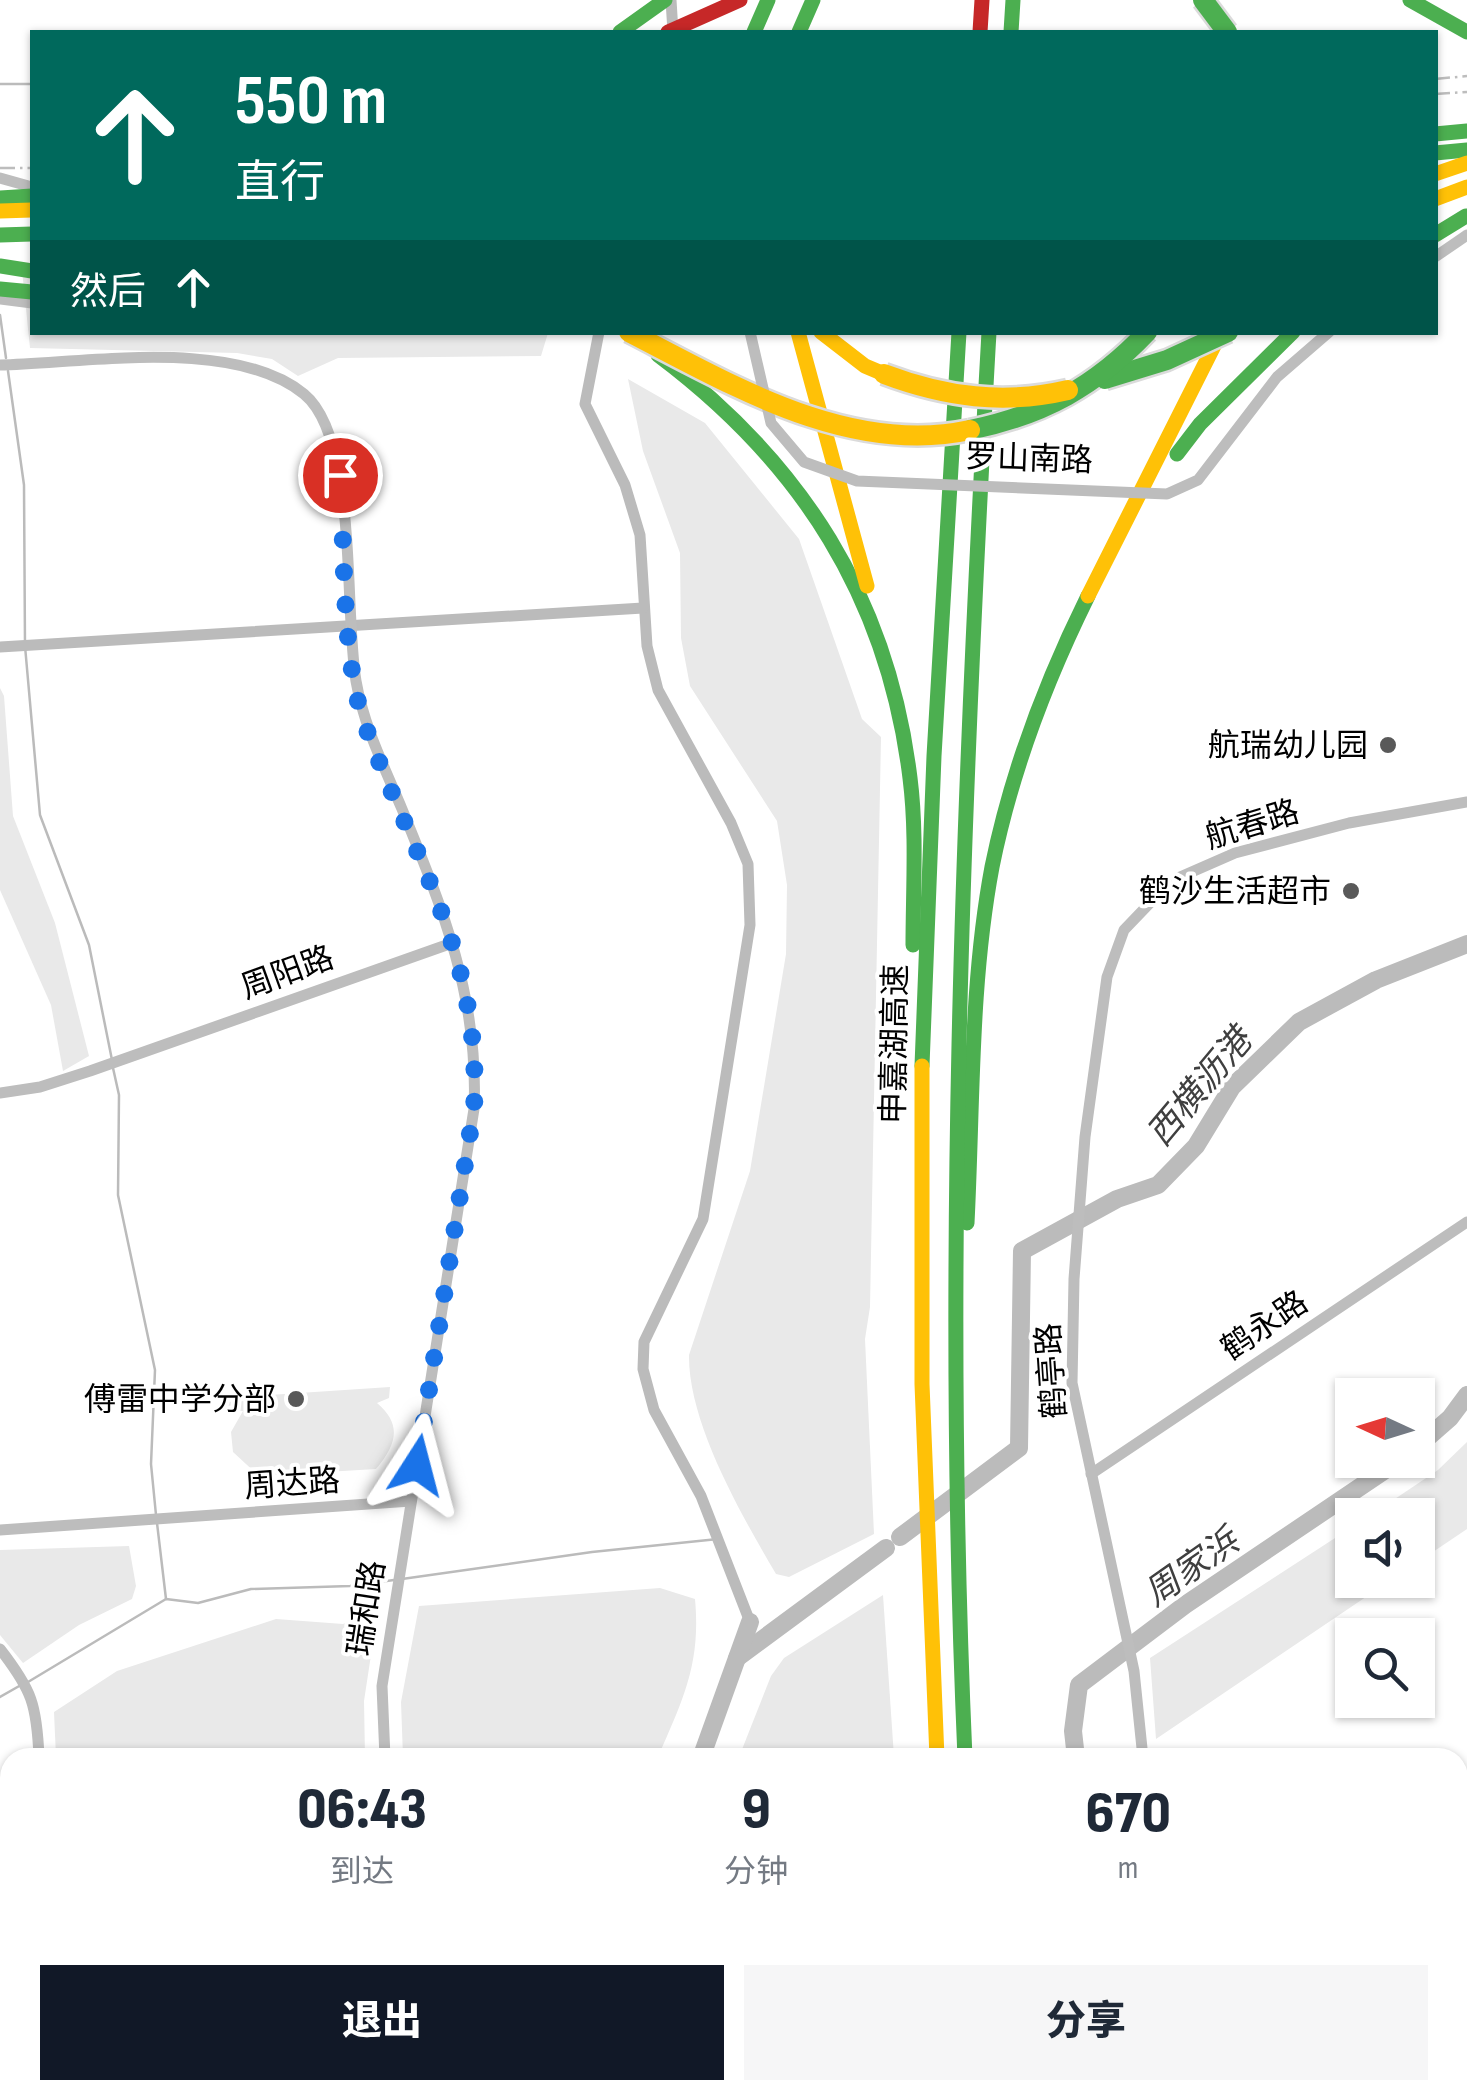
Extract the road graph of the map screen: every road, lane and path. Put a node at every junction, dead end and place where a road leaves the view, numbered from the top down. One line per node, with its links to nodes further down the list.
1 (664, 0): 10 (main road)
2 (740, 0): 11 (main road)
3 (768, 0): 9 (main road)
4 (813, 0): 12 (main road)
5 (982, 0): 13 (main road)
6 (1013, 0): 14 (main road)
7 (1205, 0): 15 (main road); 16 (main road, bridge)
8 (1412, 0): 17 (main road)
9 (755, 28)
10 (623, 30)
11 (672, 30)
12 (801, 30)
13 (980, 30)
14 (1010, 30)
15 (1212, 30)
16 (1226, 30)
17 (1467, 32)
18 (1467, 131): 19 (main road)
19 (1438, 134)
20 (1467, 150): 21 (main road)
21 (1438, 153)
22 (1467, 163): 23 (main road)
23 (1438, 173)
24 (0, 178): 25 (street)
25 (30, 186)
26 (1467, 187): 29 (main road)
27 (30, 196): 28 (main road)
28 (0, 198)
29 (1438, 198)
30 (30, 210): 31 (main road)
31 (0, 211)
32 (1467, 216): 33 (main road)
33 (1438, 231)
34 (30, 234): 35 (main road)
35 (0, 235)
36 (1467, 235): 37 (street)
37 (1438, 254)
38 (0, 266): 39 (main road)
39 (30, 271)
40 (0, 288): 41 (main road)
41 (30, 292)
42 (0, 299): 43 (street)
43 (30, 303)
44 (631, 335): 58 (main road, bridge)
45 (633, 335): 51 (main road, bridge)
46 (751, 335): 55 (street, 罗山南路, bridge)
47 (799, 335): 58 (main road)
48 (826, 335): 52 (main road, bridge)
49 (958, 335): 65 (main road, 申嘉湖高速)
50 (989, 335): 64 (main road, 申嘉湖高速)
51 (1144, 335)
52 (1218, 335)
53 (1223, 335): 57 (main road)
54 (1289, 335): 57 (main road)
55 (1326, 335)
56 (0, 365): 60 (street, 瑞和路)
57 (1120, 540): 64 (main road)
58 (889, 670): 65 (main road)
59 (1467, 802): 61 (street, 航春路)
60 (455, 942): 62 (street, 周阳路); 67 (street, 瑞和路)
61 (1107, 977): 66 (street, 鹤亭路)
62 (0, 1093)
63 (1467, 1222): 66 (street, 鹤永路)
64 (956, 1425): 73 (main road, 申嘉湖高速)
65 (922, 1427): 72 (main road, 申嘉湖高速)
66 (1091, 1474): 74 (street, 鹤亭路)
67 (411, 1502): 68 (street, 周达路); 71 (street, 瑞和路)
68 (0, 1530)
69 (0, 1649): 70 (street)
70 (39, 1748)
71 (385, 1748)
72 (937, 1748)
73 (966, 1748)
74 (1142, 1748)

